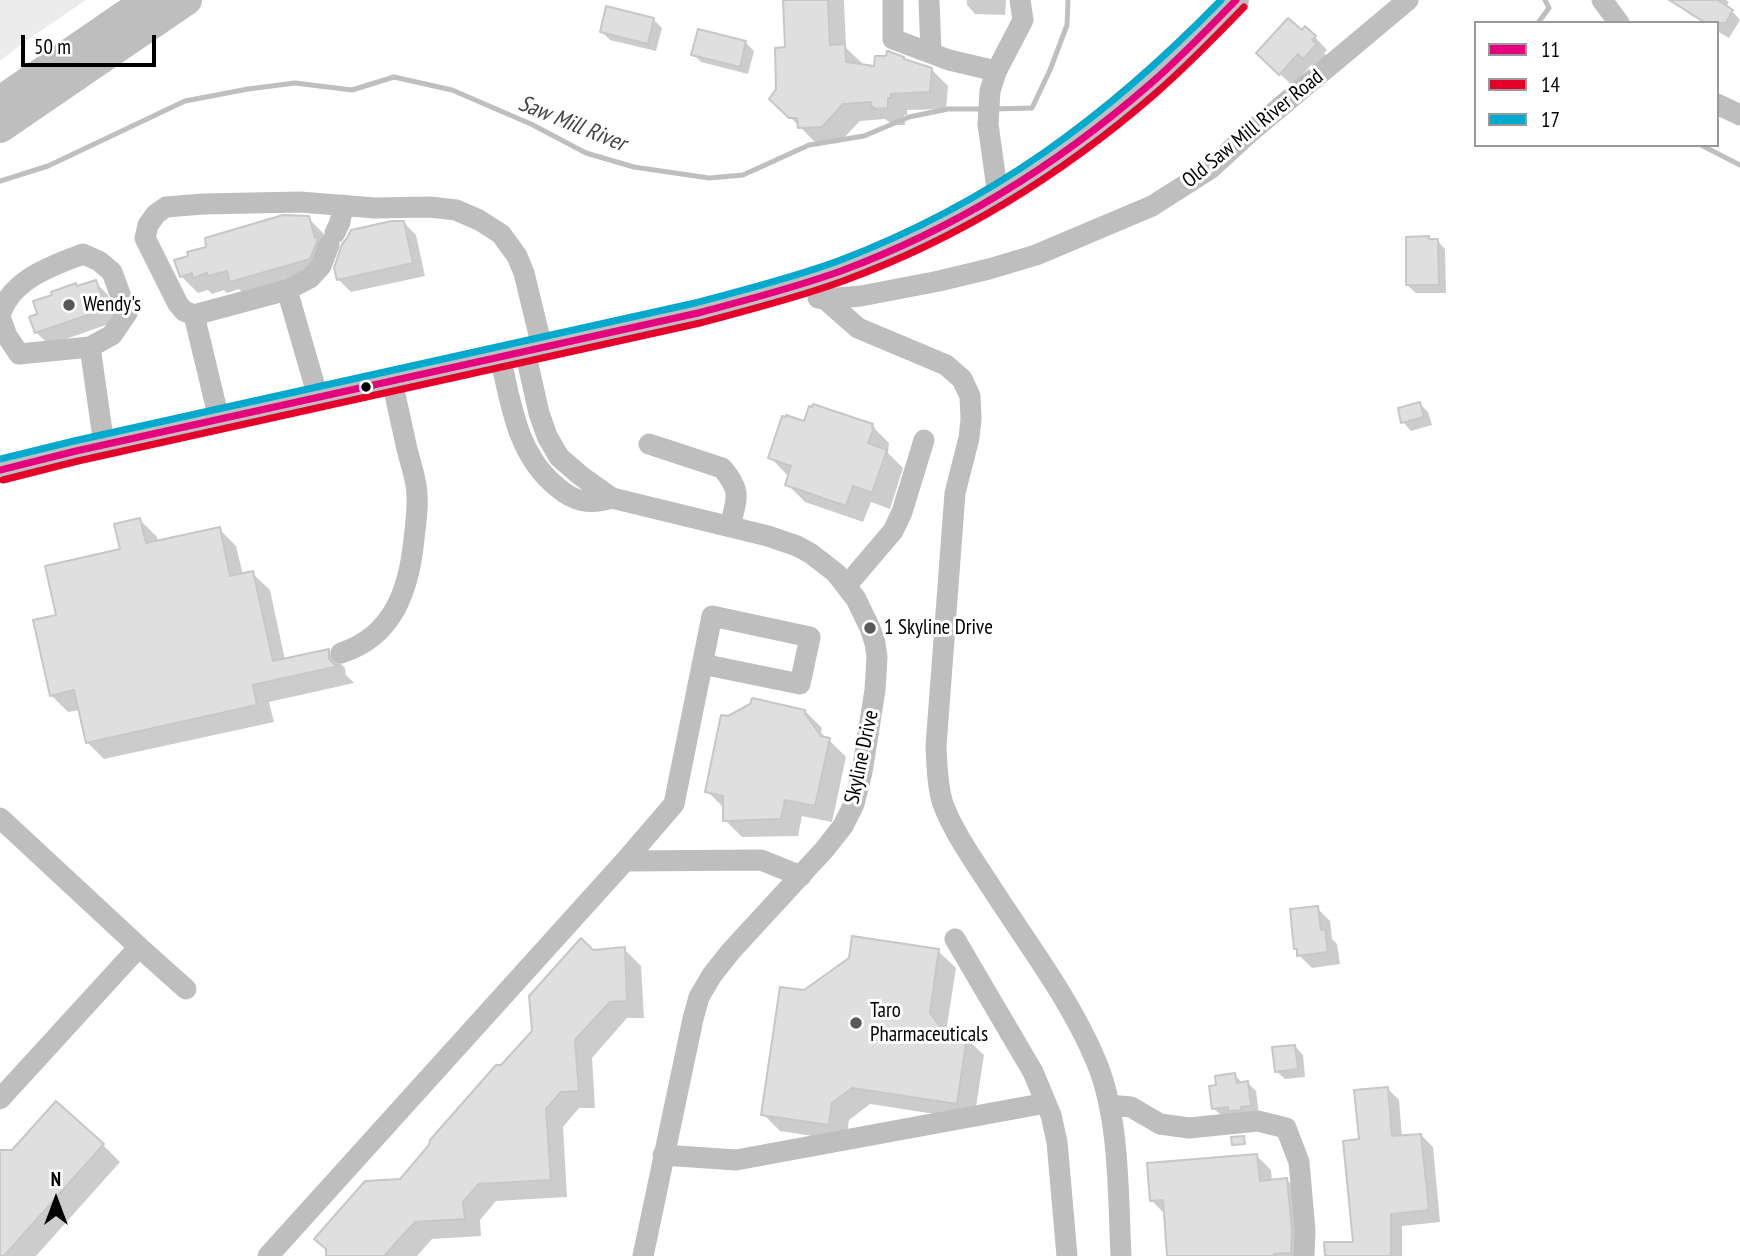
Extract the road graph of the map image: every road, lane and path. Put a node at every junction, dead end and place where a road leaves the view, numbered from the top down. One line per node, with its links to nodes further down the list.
1 (148, 0): 12 (highway)
2 (187, 0): 15 (highway)
3 (893, 0): 10 (street)
4 (929, 0): 10 (street)
5 (1020, 0): 11 (street)
6 (1236, 0): 16 (main road)
7 (1408, 0): 19 (street, Old Saw Mill River Road)
8 (1602, 0): 9 (street)
9 (1618, 21)
10 (931, 53): 11 (street)
11 (993, 81): 16 (street)
12 (0, 102)
13 (1719, 105): 14 (street)
14 (1740, 116)
15 (0, 128)
16 (998, 196): 19 (main road)
17 (343, 205): 18 (street); 20 (street, Skyline Drive); 23 (street, Skyline Drive)
18 (287, 290): 20 (street); 25 (street)
19 (815, 291): 23 (main road); 43 (street)
20 (194, 315): 26 (street)
21 (0, 317): 22 (street); 22 (street)
22 (90, 347): 29 (street)
23 (522, 352): 24 (main road); 31 (street, Skyline Drive)
24 (392, 381): 25 (main road); 33 (street)
25 (318, 397): 26 (main road)
26 (219, 419): 29 (main road)
27 (924, 440): 32 (street)
28 (649, 444): 31 (street)
29 (104, 445): 30 (main road)
30 (0, 470)
31 (730, 527): 32 (street, Skyline Drive)
32 (847, 585): 37 (street, Skyline Drive)
33 (341, 653)
34 (702, 664): 34 (street); 36 (street)
35 (0, 818): 39 (street)
36 (625, 861): 37 (street); 45 (street)
37 (801, 876): 44 (street, Skyline Drive)
38 (955, 939): 42 (street)
39 (139, 947): 40 (street); 41 (street)
40 (186, 989)
41 (0, 1098)
42 (1046, 1103): 44 (street); 47 (street)
43 (1109, 1105): 48 (street); 49 (street)
44 (663, 1155): 46 (street, Skyline Drive)
45 (268, 1256)
46 (643, 1256)
47 (1067, 1256)
48 (1121, 1256)
49 (1304, 1256)

